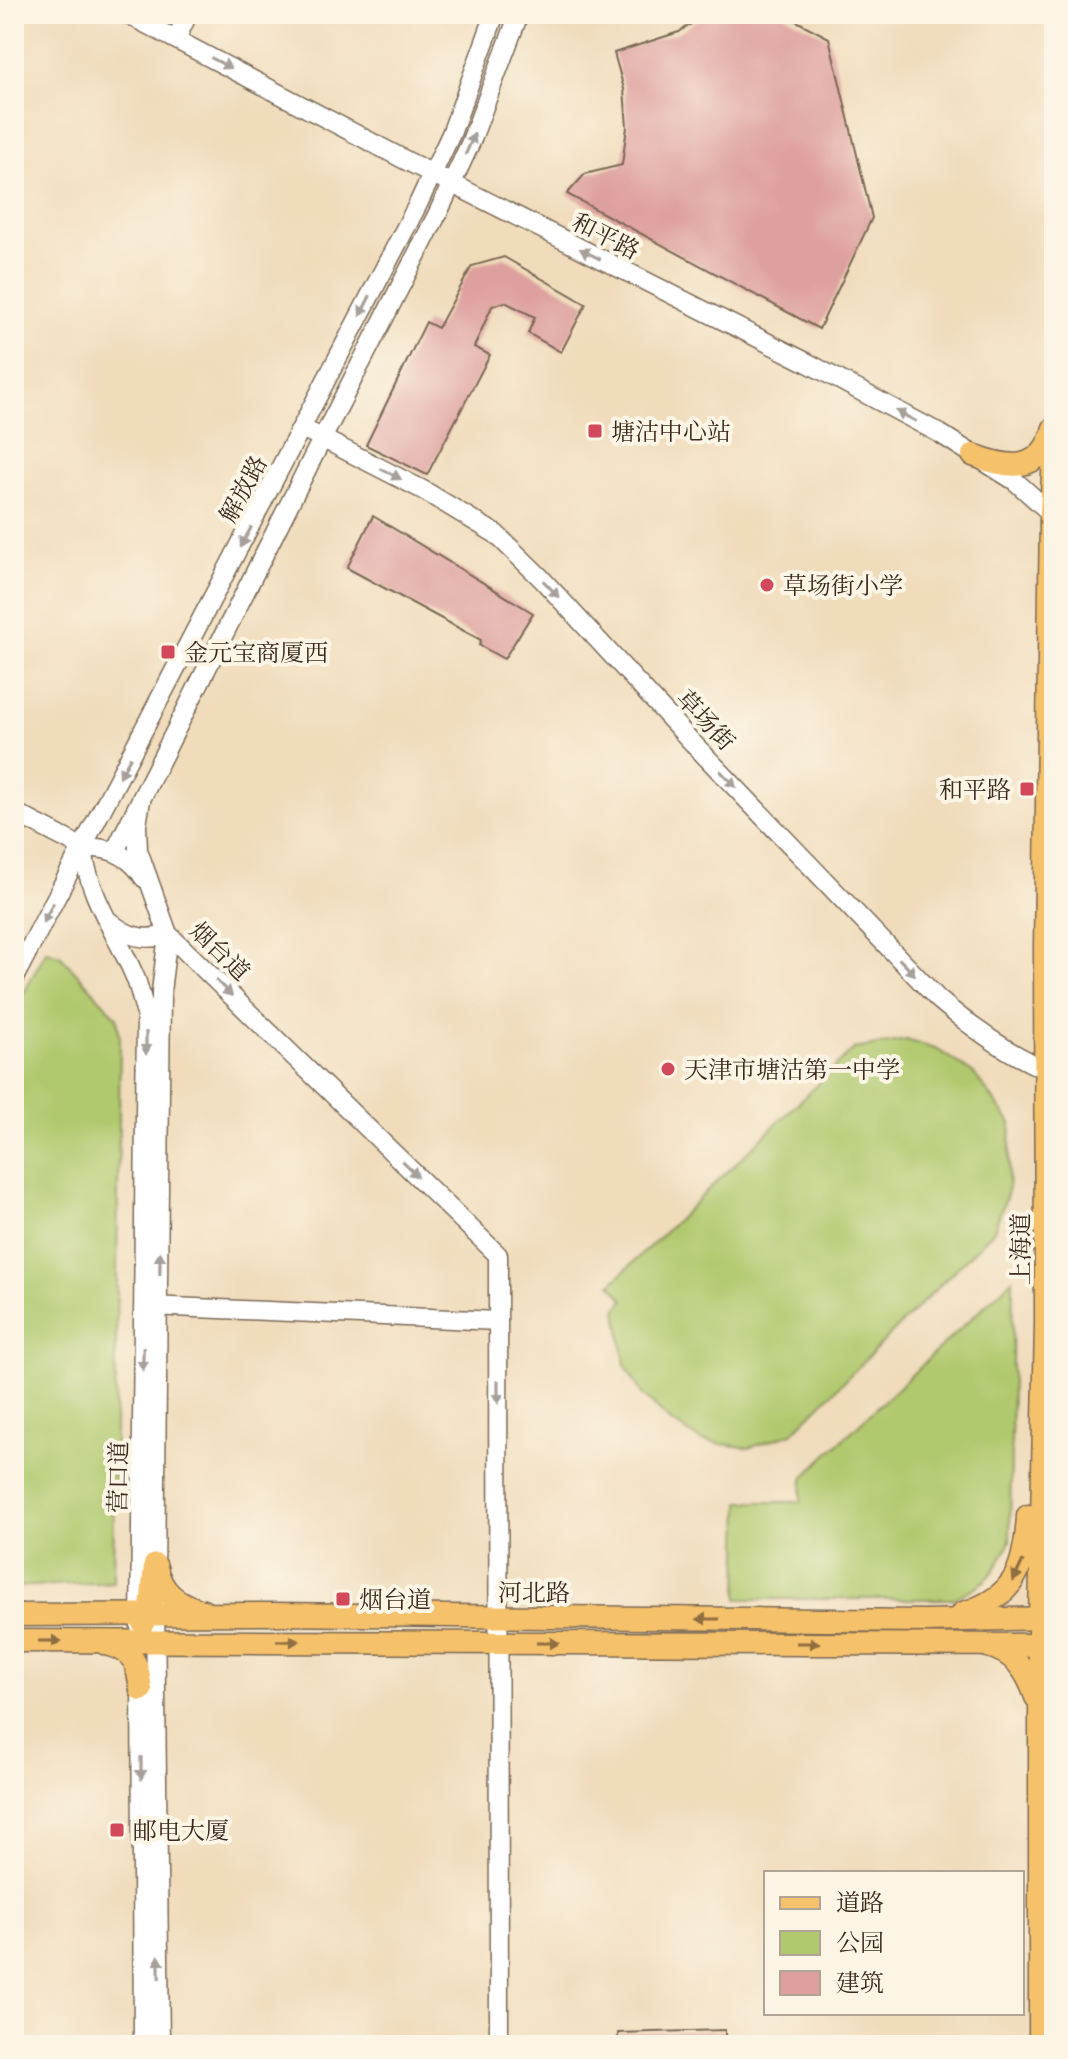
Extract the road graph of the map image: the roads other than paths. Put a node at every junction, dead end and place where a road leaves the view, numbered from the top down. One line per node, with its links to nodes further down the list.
1 (127, 14): 5 (street, 和平路)
2 (188, 14): 5 (street)
3 (495, 14): 6 (street, 解放路)
4 (519, 14): 7 (street, 解放路, one-way to 4)
5 (176, 39): 6 (street, 和平路, one-way to 6)
6 (433, 174): 7 (street, 和平路); 10 (street, 解放路)
7 (452, 184): 8 (street, 解放路); 9 (street, 和平路)
8 (443, 202): 9 (street); 10 (street); 13 (street, 解放路)
9 (489, 203): 15 (street, 和平路, one-way to 9)
10 (401, 236): 11 (street, 解放路, one-way to 11)
11 (302, 428): 13 (street, 草场街); 19 (street, 解放路, one-way to 19)
12 (1054, 428): 15 (main road)
13 (322, 439): 17 (street, 解放路); 25 (street, 草场街, one-way to 25)
14 (1054, 453): 16 (main road, 上海道)
15 (973, 455): 16 (street, 和平路)
16 (1052, 515): 25 (main road, 上海道)
17 (141, 800): 20 (street, 解放路); 21 (street)
18 (14, 812): 19 (street)
19 (83, 848): 20 (street); 22 (street, 营口道); 24 (street, 解放路, one-way to 24)
20 (115, 851): 21 (street)
21 (154, 895): 23 (street)
22 (105, 917): 23 (street); 26 (street, 营口道, one-way to 26)
23 (168, 934): 26 (street, 营口道, one-way to 23); 27 (street, 烟台道, one-way to 27)
24 (14, 978)
25 (1050, 1072): 28 (main road, 上海道)
26 (151, 1306): 27 (street); 29 (street, 营口道)
27 (498, 1321): 33 (street, 烟台道, one-way to 33)
28 (1045, 1384): 34 (main road, one-way to 34); 36 (main road, 上海道)
29 (148, 1565): 30 (main road); 32 (street, 营口道); 35 (main road)
30 (216, 1614): 33 (main road, 河北路); 35 (main road, 河北路)
31 (14, 1615): 32 (main road, 河北路)
32 (82, 1615): 35 (main road, 河北路)
33 (498, 1617): 34 (main road, 河北路, one-way to 33); 39 (street, 烟台道)
34 (926, 1621): 36 (main road, 河北路)
35 (147, 1624): 37 (main road, 河北路); 39 (main road, 河北路, one-way to 39); 41 (street)
36 (1046, 1631): 40 (main road, 河北路); 42 (main road, 上海道)
37 (85, 1640): 38 (main road, 河北路, one-way to 37); 41 (main road)
38 (14, 1641)
39 (498, 1643): 40 (main road, 河北路, one-way to 40); 45 (street, 烟台道)
40 (979, 1644): 42 (main road)
41 (148, 1690): 43 (street, one-way to 43); 44 (street, one-way to 41)
42 (1039, 1712): 46 (main road, 上海道)
43 (143, 2045)
44 (160, 2045)
45 (499, 2045)
46 (1040, 2045)

